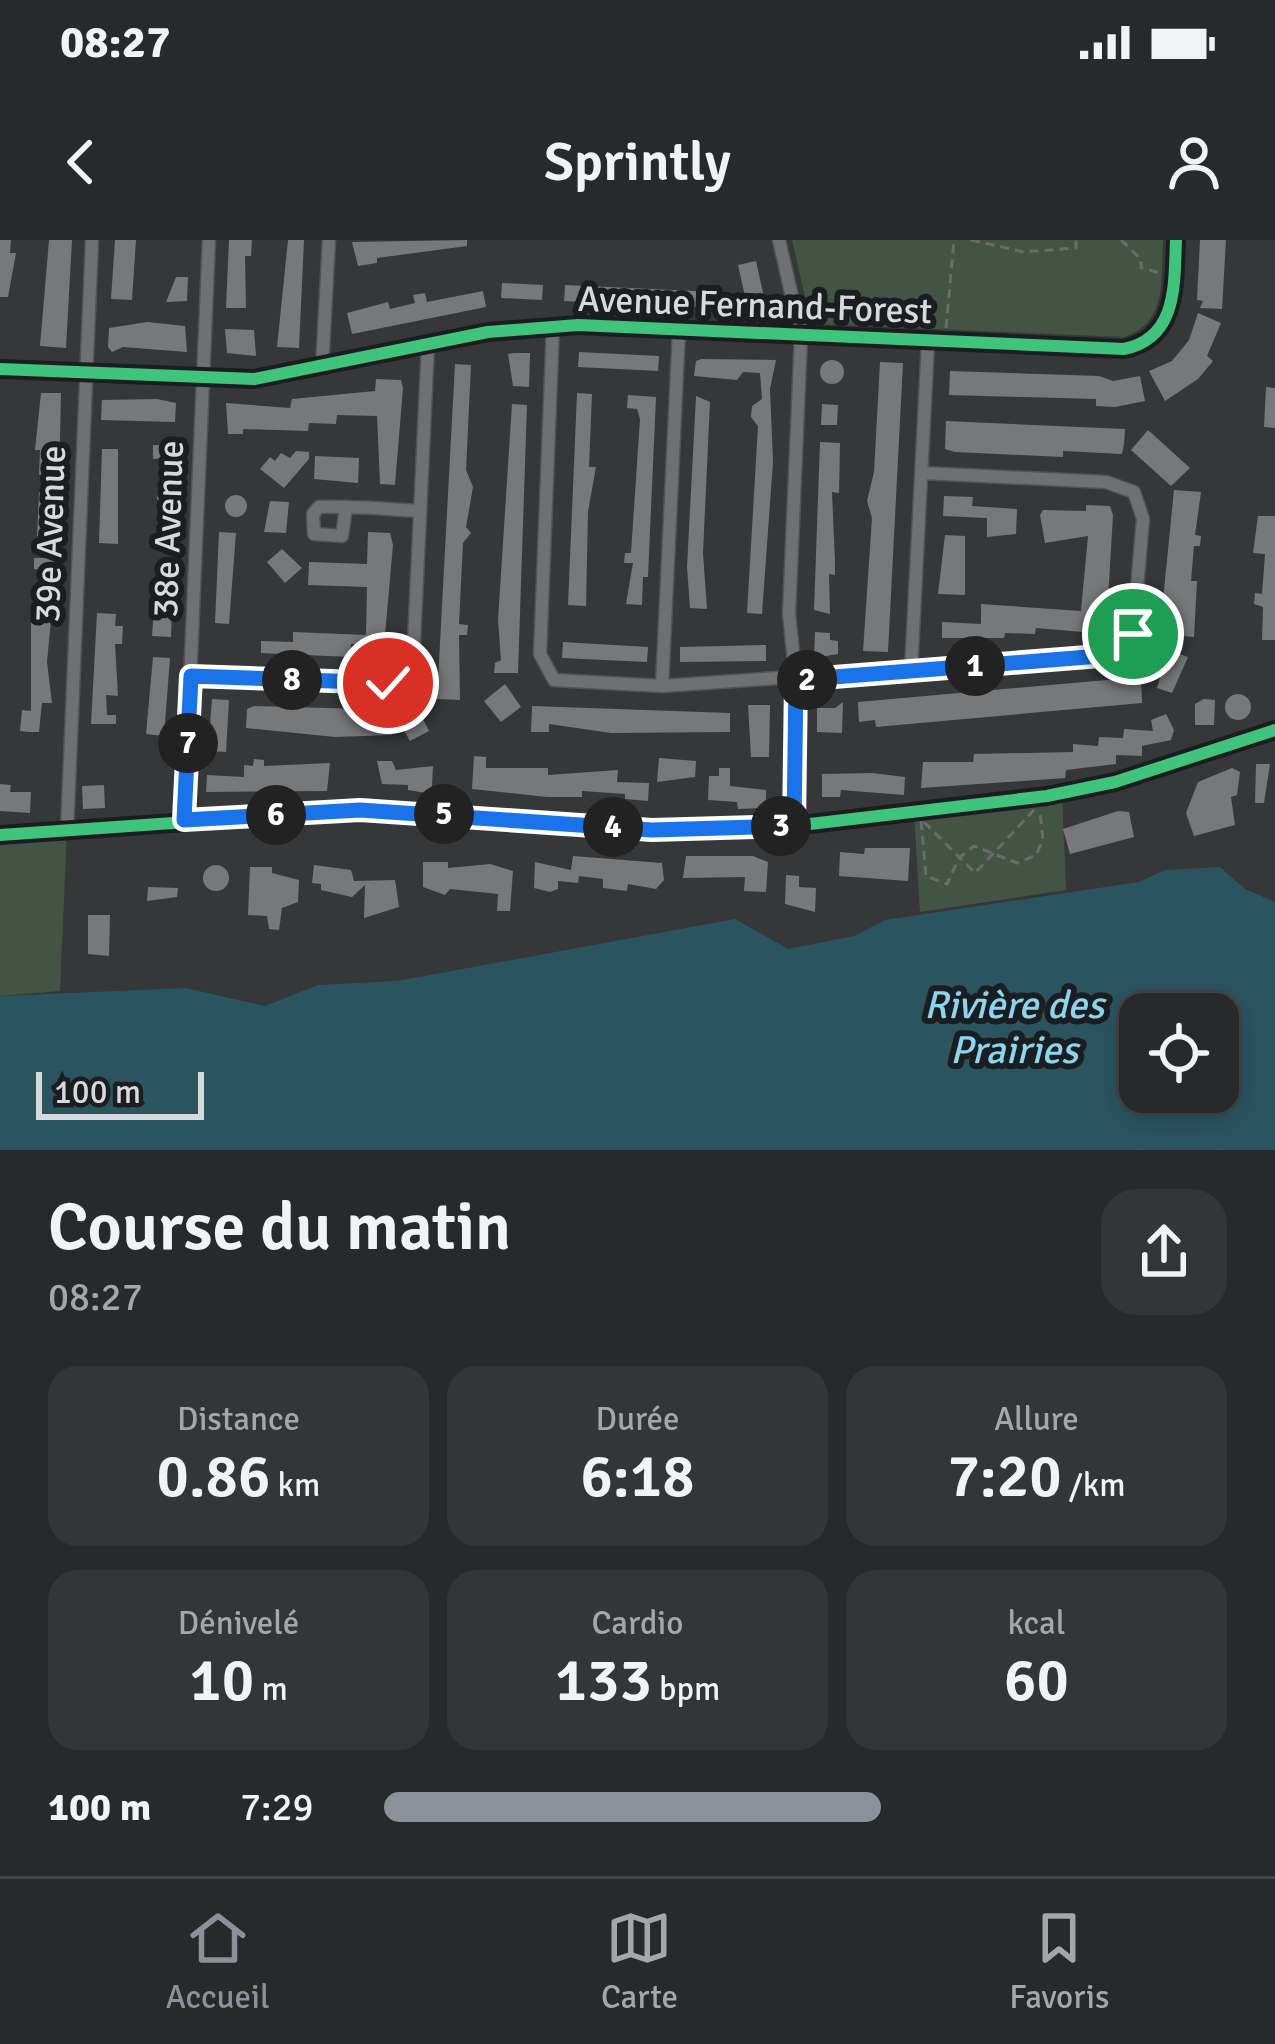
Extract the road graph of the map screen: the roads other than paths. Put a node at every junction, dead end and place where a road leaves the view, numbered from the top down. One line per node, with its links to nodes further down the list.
1 (92, 240): 13 (street, 39e Avenue)
2 (209, 240): 14 (street, 38e Avenue)
3 (328, 240): 11 (street)
4 (779, 240): 8 (street)
5 (1176, 240): 9 (street, Avenue Fernand-Forest)
6 (554, 326): 7 (street, Avenue Fernand-Forest); 10 (street, Avenue Fernand-Forest); 21 (street)
7 (679, 330): 8 (street, Avenue Fernand-Forest); 21 (street)
8 (801, 336): 9 (street, Avenue Fernand-Forest); 20 (street)
9 (928, 341): 15 (street)
10 (428, 344): 11 (street, Avenue Fernand-Forest); 17 (street)
11 (322, 367): 14 (street, Avenue Fernand-Forest)
12 (0, 369): 13 (street, Avenue Fernand-Forest)
13 (86, 373): 14 (street, Avenue Fernand-Forest); 25 (street, 39e Avenue)
14 (204, 377): 19 (street, 38e Avenue)
15 (922, 472): 18 (street); 18 (street)
16 (346, 507): 17 (street)
17 (420, 511): 19 (street)
18 (911, 671): 20 (street)
19 (191, 676): 23 (street, 38e Avenue)
20 (796, 680): 21 (street); 24 (street)
21 (662, 686)
22 (1275, 730): 24 (street)
23 (184, 820): 24 (street); 25 (street)
24 (794, 826)
25 (67, 831): 26 (street)
26 (0, 835)

